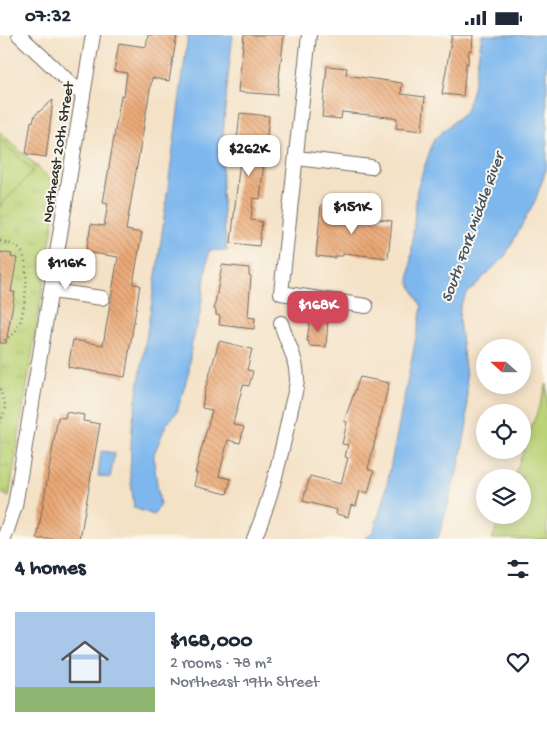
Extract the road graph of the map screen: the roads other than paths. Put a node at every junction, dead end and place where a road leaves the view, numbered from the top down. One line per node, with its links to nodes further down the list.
1 (19, 35): 4 (street)
2 (93, 35): 4 (street, Northeast 20th Street)
3 (309, 35): 5 (street)
4 (83, 95): 7 (street, Northeast 20th Street)
5 (297, 158): 6 (street); 9 (street)
6 (371, 167)
7 (51, 291): 8 (street); 11 (street, Northeast 20th Street)
8 (102, 299)
9 (366, 306)
10 (281, 323): 12 (street)
11 (4, 539)
12 (254, 539)

